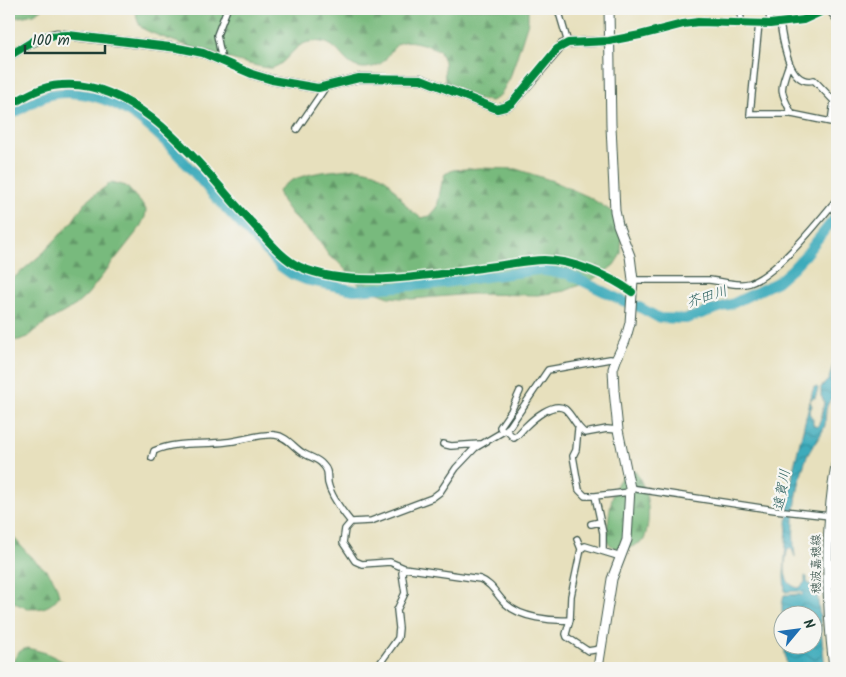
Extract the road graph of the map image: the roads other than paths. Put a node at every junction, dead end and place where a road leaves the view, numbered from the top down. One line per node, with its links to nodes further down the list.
1 (226, 9): 15 (street)
2 (558, 9): 13 (street)
3 (609, 9): 12 (street)
4 (739, 9): 8 (street)
5 (769, 9): 11 (street)
6 (828, 9): 7 (street); 10 (street)
7 (837, 20)
8 (742, 23): 9 (street); 12 (street)
9 (759, 23): 11 (street); 21 (street)
10 (780, 23): 11 (street); 16 (street)
11 (770, 24)
12 (609, 41): 13 (street); 24 (street)
13 (568, 43): 18 (street)
14 (9, 56): 15 (street)
15 (222, 61): 17 (street)
16 (788, 64): 19 (street); 21 (street)
17 (252, 74): 18 (street)
18 (327, 85): 22 (street)
19 (836, 101): 21 (street)
20 (9, 106): 25 (street)
21 (792, 114)
22 (297, 129)
23 (837, 199): 24 (street)
24 (632, 280): 25 (street)
25 (632, 292): 26 (street)
26 (616, 360): 29 (street); 30 (street)
27 (520, 391): 30 (street)
28 (578, 429): 29 (street); 30 (street); 36 (street)
29 (618, 430): 35 (street)
30 (504, 431): 32 (street)
31 (443, 444): 32 (street)
32 (480, 444): 38 (street)
33 (152, 458): 38 (street)
34 (837, 460): 37 (street, 穂波嘉穂線)
35 (630, 490): 36 (street); 37 (street); 44 (street)
36 (595, 496): 39 (street)
37 (827, 516): 50 (street, 穂波嘉穂線)
38 (351, 522): 45 (street)
39 (600, 522): 40 (street); 43 (street)
40 (591, 524)
41 (577, 540): 42 (street)
42 (581, 549): 43 (street); 46 (street)
43 (603, 551): 44 (street)
44 (621, 557): 47 (street)
45 (404, 568): 46 (street); 48 (street)
46 (570, 620): 47 (street)
47 (600, 649): 49 (street)
48 (370, 668)
49 (598, 668)
50 (834, 668)

